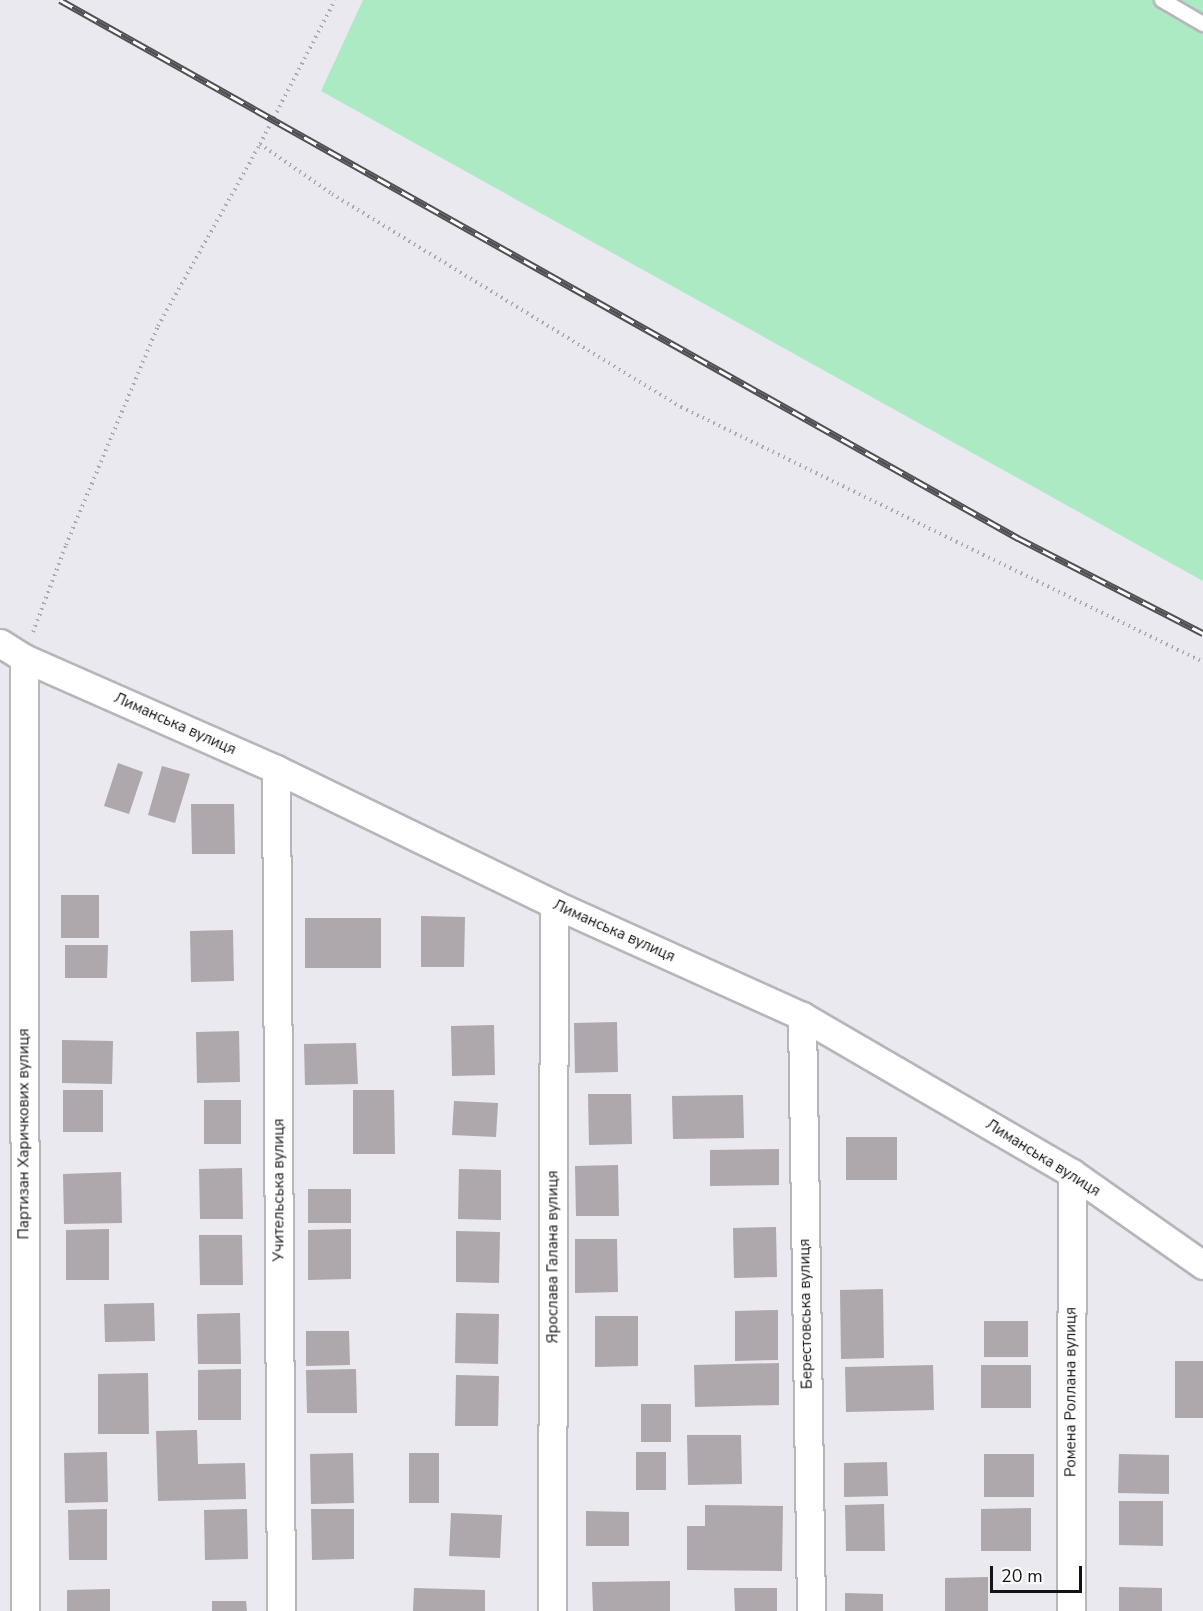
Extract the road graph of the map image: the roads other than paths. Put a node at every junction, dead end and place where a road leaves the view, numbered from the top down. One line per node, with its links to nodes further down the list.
1 (1162, 0): 2 (lane)
2 (1203, 24)
3 (0, 643): 4 (street, Лиманська вулиця)
4 (24, 658): 5 (street, Лиманська вулиця); 10 (street, Партизан Харичкових вулиця)
5 (276, 769): 6 (street, Лиманська вулиця); 11 (street, Учительська вулиця)
6 (554, 904): 7 (street, Лиманська вулиця); 12 (street, Ярослава Галана вулиця)
7 (802, 1016): 8 (street, Лиманська вулиця); 13 (street, Берестовська вулиця)
8 (1072, 1173): 9 (street, Лиманська вулиця); 14 (street, Ромена Роллана вулиця)
9 (1203, 1265)
10 (25, 1611)
11 (281, 1611)
12 (552, 1611)
13 (811, 1611)
14 (1071, 1611)

